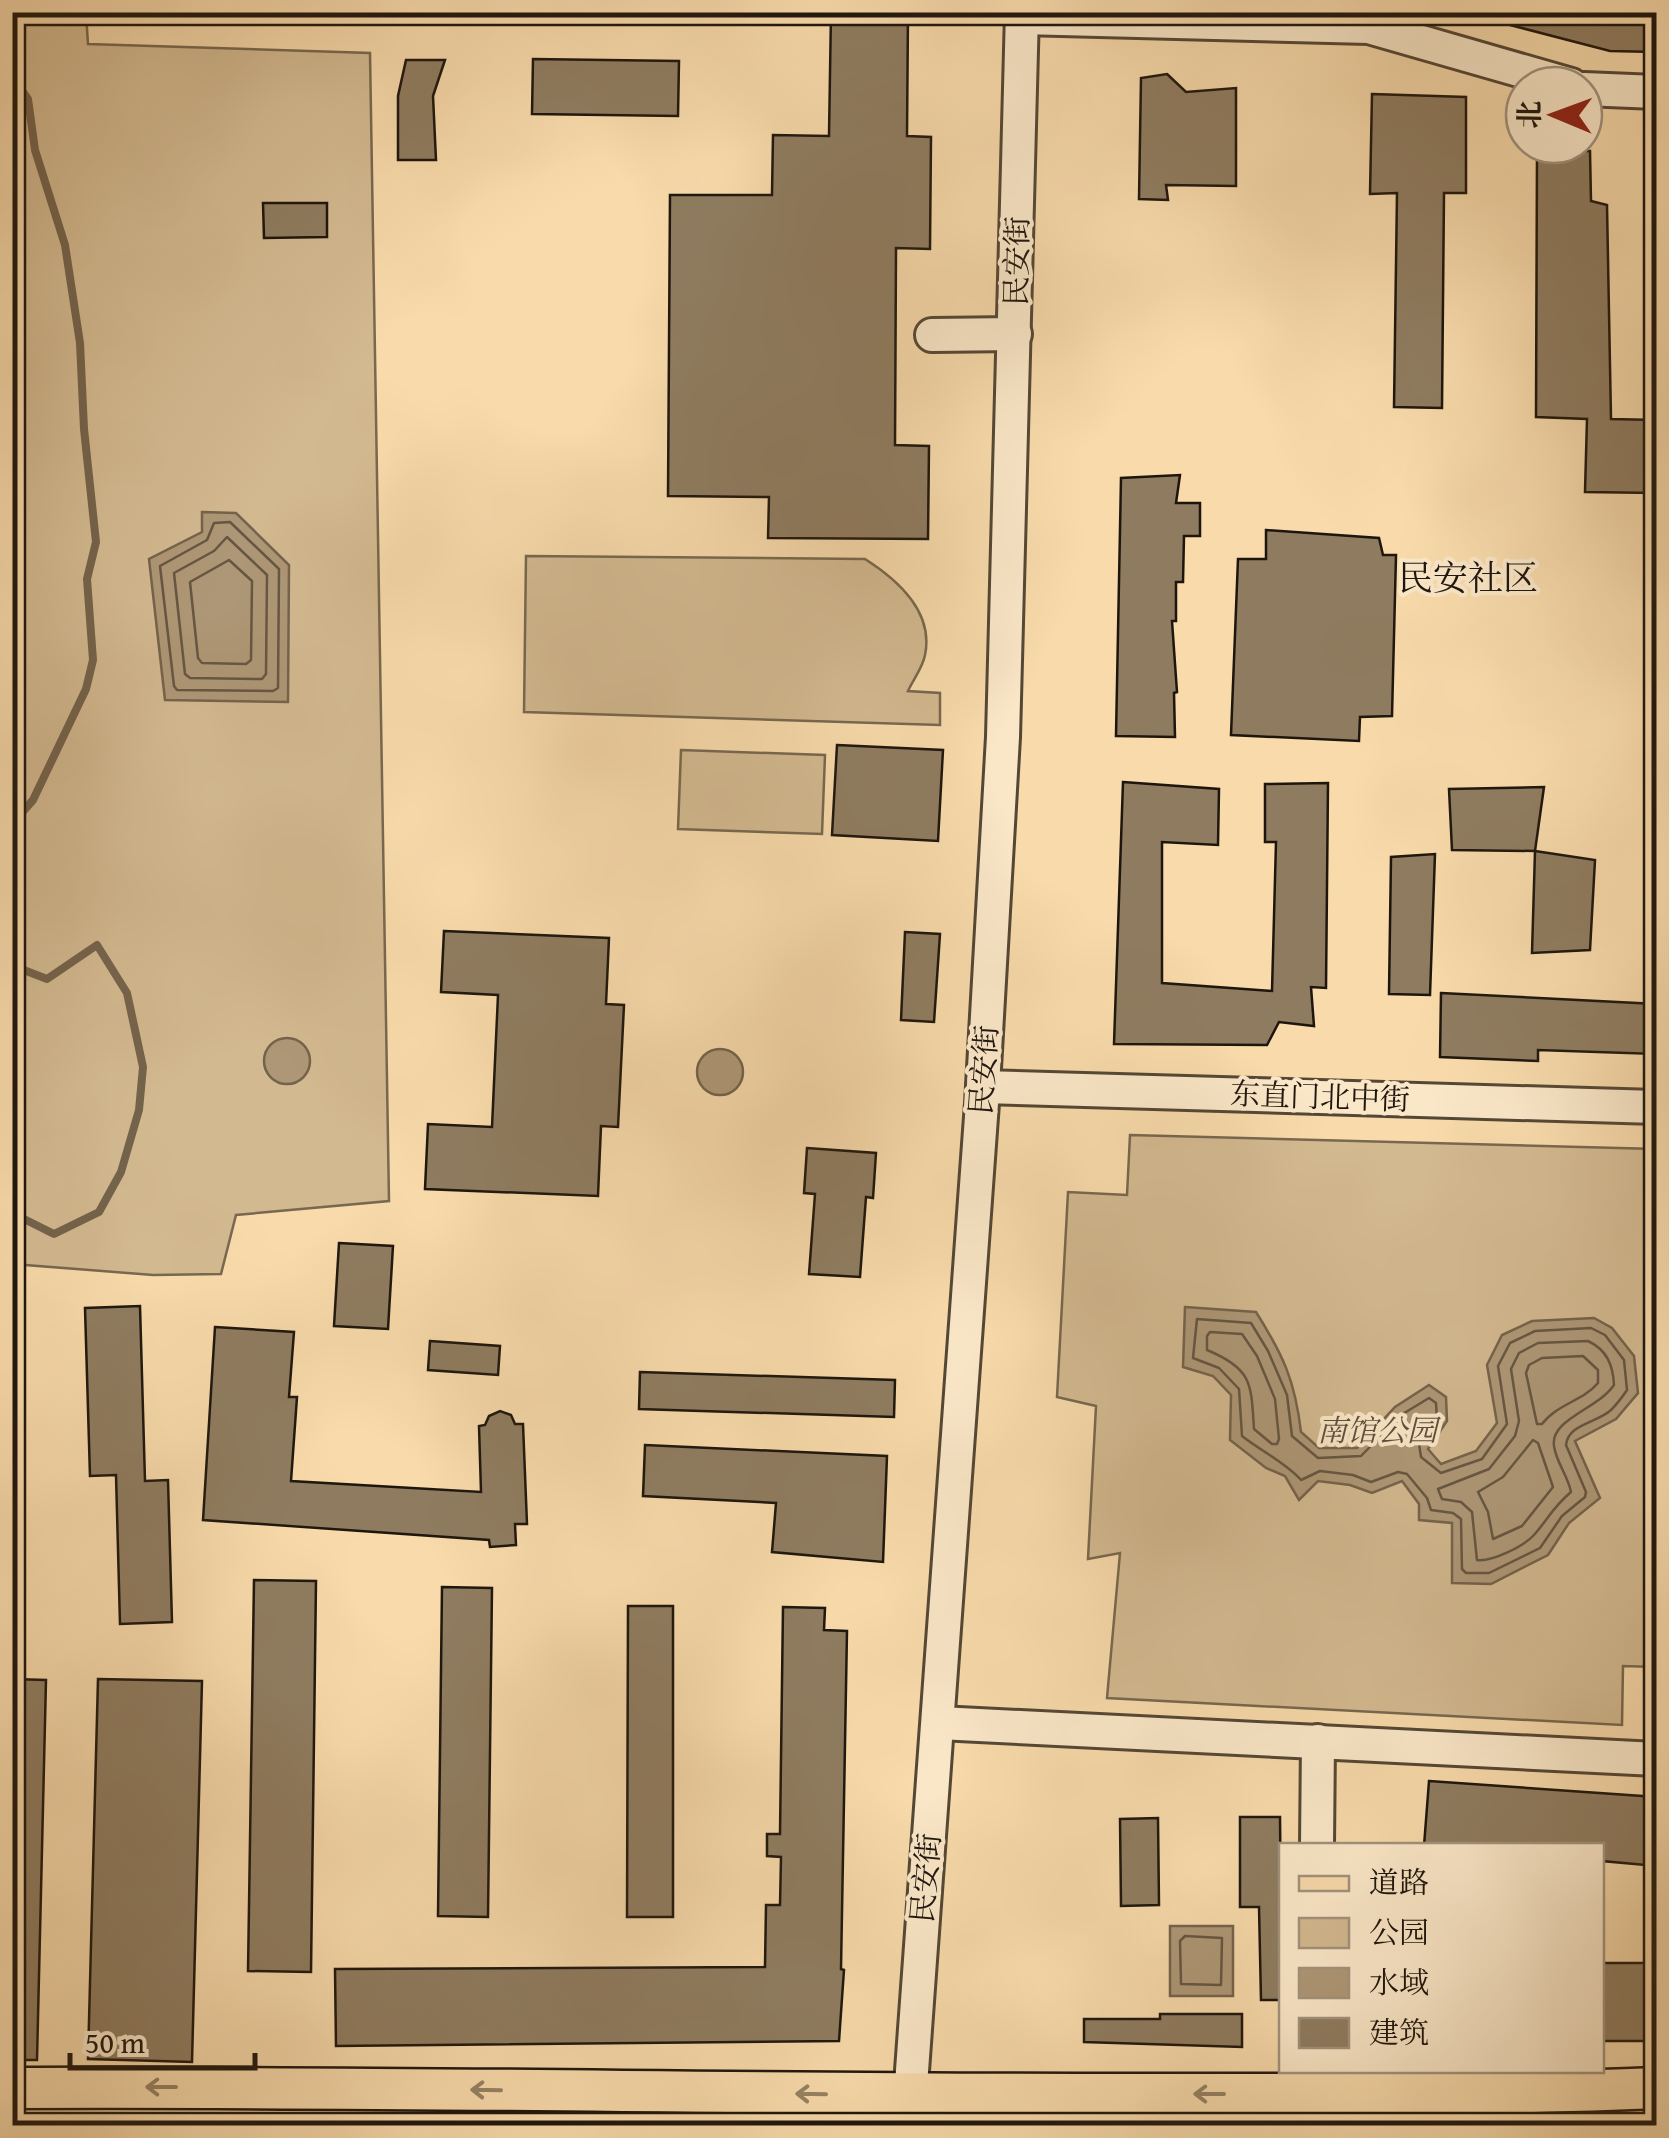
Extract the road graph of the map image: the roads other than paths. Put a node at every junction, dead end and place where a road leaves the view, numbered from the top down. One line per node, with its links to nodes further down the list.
1 (1022, 15): 2 (street); 6 (street, 民安街)
2 (1504, 65)
3 (1604, 90): 4 (street)
4 (1656, 92)
5 (932, 334): 6 (street)
6 (1016, 334): 7 (street, 民安街)
7 (982, 1087): 8 (street, 东直门北中街); 9 (street, 民安街)
8 (1656, 1107)
9 (939, 1723): 10 (street); 16 (street, 民安街)
10 (1318, 1741): 11 (street); 12 (street)
11 (1656, 1759)
12 (1317, 1843)
13 (1314, 2082): 15 (main road); 16 (main road, one-way to 16)
14 (12, 2088): 16 (main road, one-way to 14)
15 (1656, 2088)
16 (908, 2110)

